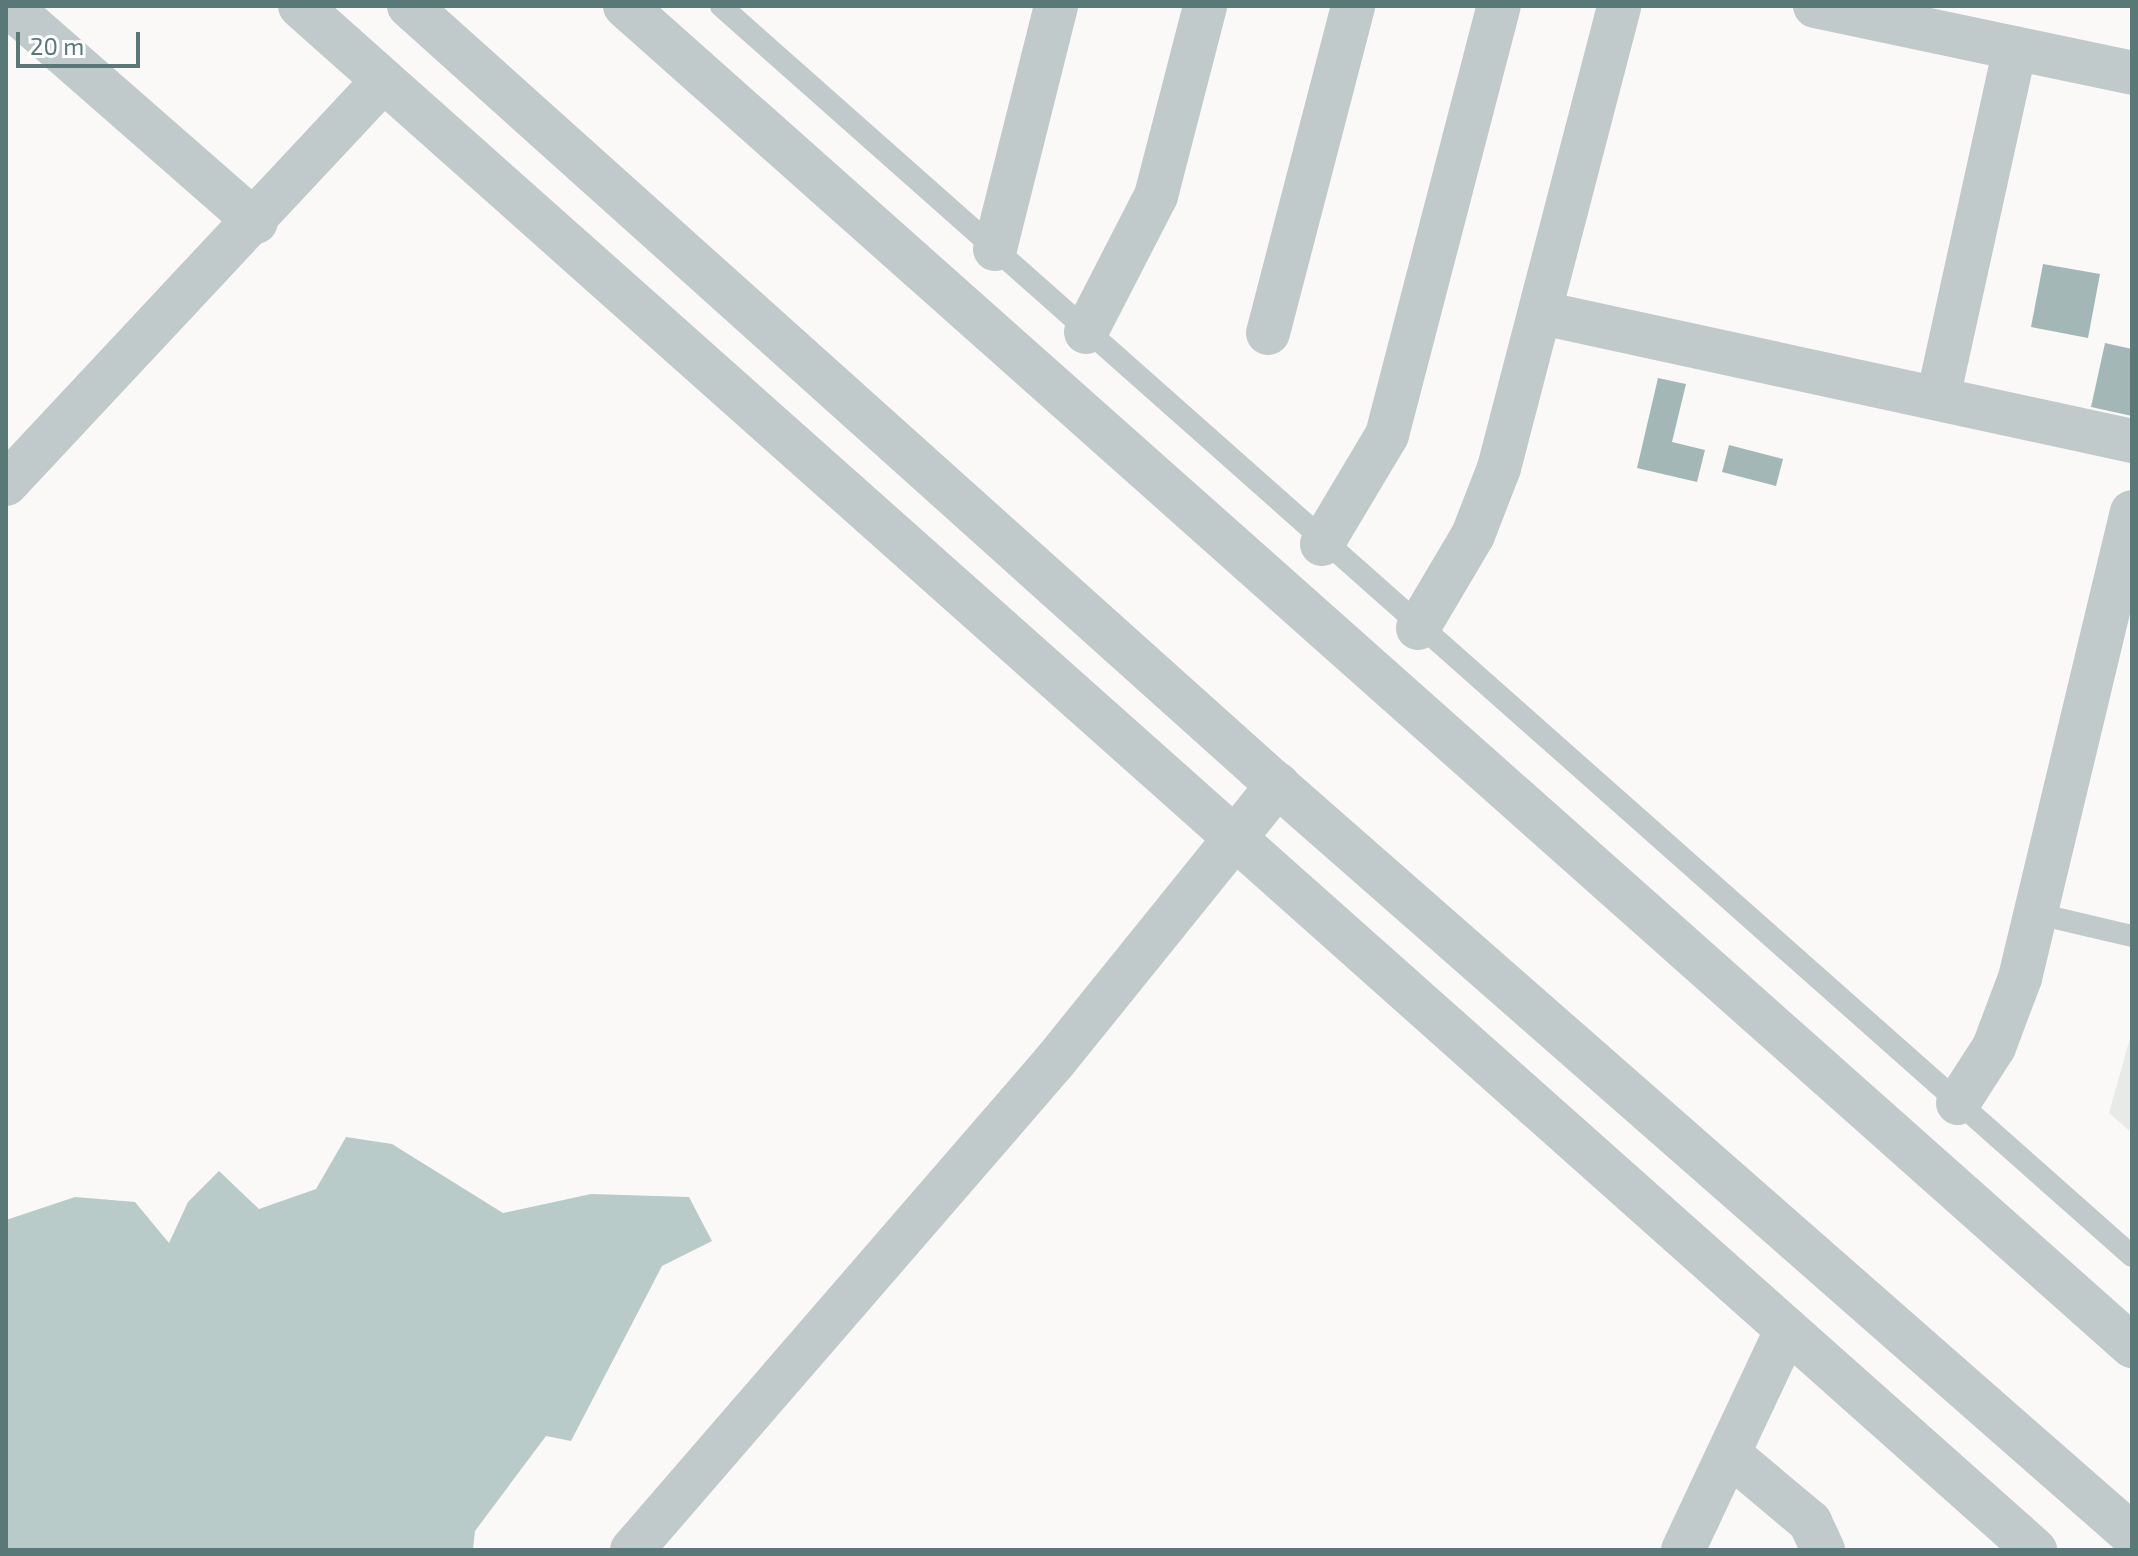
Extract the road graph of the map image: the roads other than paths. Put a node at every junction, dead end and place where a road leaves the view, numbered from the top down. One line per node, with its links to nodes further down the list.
1 (9, 6): 15 (street)
2 (300, 6): 14 (street)
3 (409, 6): 26 (street)
4 (625, 6): 33 (street)
5 (721, 6): 16 (lane)
6 (1056, 6): 16 (street)
7 (1205, 6): 18 (street)
8 (1353, 6): 19 (street)
9 (1499, 6): 24 (street)
10 (1619, 6): 17 (street)
11 (1815, 6): 12 (street)
12 (2015, 48): 13 (street); 20 (street)
13 (2132, 73)
14 (383, 81): 15 (street); 27 (street)
15 (256, 222): 22 (street)
16 (995, 249): 18 (lane)
17 (1542, 313): 20 (street); 25 (street)
18 (1086, 332): 24 (lane)
19 (1268, 333)
20 (1938, 398): 21 (street)
21 (2132, 441)
22 (6, 484)
23 (2132, 512): 28 (street)
24 (1322, 544): 25 (lane)
25 (1418, 628): 30 (lane)
26 (1278, 785): 27 (street); 35 (street)
27 (1232, 841): 32 (street); 36 (street)
28 (2038, 914): 29 (lane); 30 (street)
29 (2132, 936)
30 (1958, 1103): 31 (lane)
31 (2132, 1256)
32 (1787, 1329): 34 (street); 39 (street)
33 (2132, 1346)
34 (1729, 1454): 37 (street); 38 (street)
35 (2132, 1535)
36 (632, 1550)
37 (1683, 1550)
38 (1823, 1550)
39 (2035, 1550)

